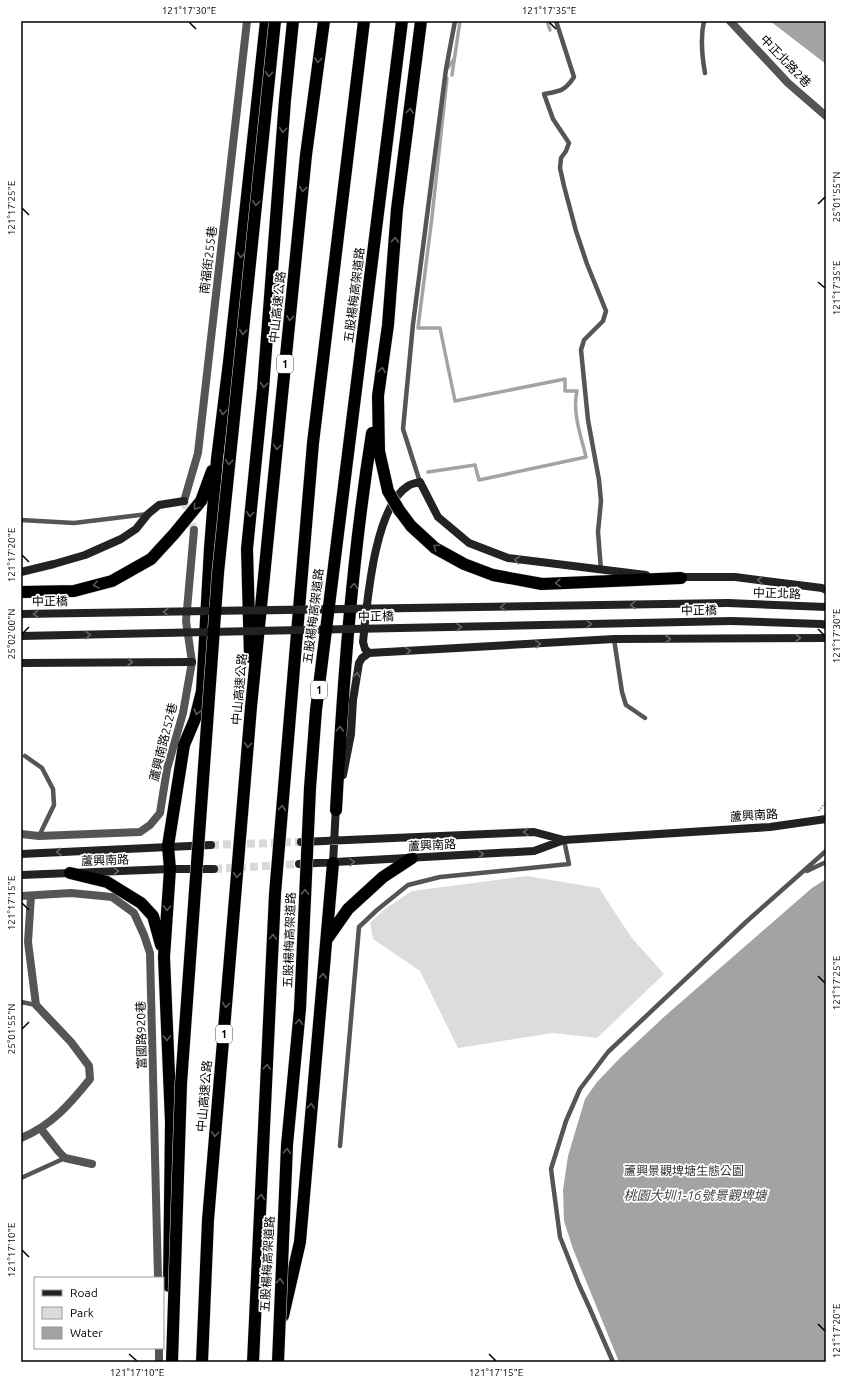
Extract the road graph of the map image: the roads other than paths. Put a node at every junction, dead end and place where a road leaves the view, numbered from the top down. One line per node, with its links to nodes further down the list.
1 (248, 21): 18 (street, 南福街255巷)
2 (266, 21): 16 (highway, one-way to 16)
3 (275, 21): 74 (highway, one-way to 74, bridge)
4 (293, 21): 36 (highway, one-way to 36)
5 (324, 21): 36 (highway, 中山高速公路 / 1, one-way to 36)
6 (364, 21): 77 (highway, one-way to 6)
7 (402, 21): 79 (highway, 五股楊梅高架道路 / 1, one-way to 7, bridge)
8 (421, 21): 15 (highway, one-way to 8)
9 (455, 21): 17 (lane)
10 (556, 21): 21 (lane)
11 (704, 21): 13 (lane)
12 (730, 21): 14 (street, 中正北路2巷)
13 (704, 73)
14 (826, 116)
15 (378, 396): 23 (highway, one-way to 15, bridge); 39 (highway, one-way to 15)
16 (217, 459): 25 (highway, one-way to 25); 47 (highway, one-way to 47)
17 (420, 482): 21 (street, one-way to 17); 33 (street)
18 (148, 514): 19 (lane); 22 (street)
19 (21, 520)
20 (194, 530): 34 (street, 蘆興南路252巷)
21 (600, 570): 23 (street)
22 (21, 572)
23 (681, 578): 24 (street, one-way to 23)
24 (826, 590)
25 (21, 592)
26 (728, 603): 27 (street, 中正北路); 28 (street, 中正橋, one-way to 28, bridge)
27 (826, 607)
28 (21, 614)
29 (826, 625): 30 (street, 中正橋, one-way to 29, bridge)
30 (21, 636)
31 (826, 638): 32 (street, one-way to 31)
32 (614, 639): 33 (street, one-way to 32); 37 (lane)
33 (369, 653): 39 (street, one-way to 33)
34 (192, 662): 35 (street, one-way to 34); 42 (street, 蘆興南路252巷)
35 (21, 663)
36 (251, 707): 76 (highway, 中山高速公路 / 1, one-way to 76)
37 (645, 718)
38 (25, 756): 42 (lane)
39 (336, 810): 44 (street)
40 (826, 819): 43 (street, 蘆興南路)
41 (21, 834): 42 (street, 蘆興南路252巷)
42 (39, 836)
43 (564, 840): 44 (street, 蘆興南路, one-way to 44); 50 (street, 蘆興南路, one-way to 43); 67 (lane)
44 (333, 841): 45 (street, 蘆興南路); 52 (street)
45 (301, 842)
46 (211, 845): 47 (street, 蘆興南路)
47 (168, 846): 49 (street, 蘆興南路, one-way to 49); 54 (highway)
48 (826, 851): 57 (lane)
49 (21, 854)
50 (412, 858): 52 (street, 蘆興南路, one-way to 50); 61 (highway)
51 (826, 862): 57 (lane)
52 (333, 863): 53 (street, 蘆興南路); 61 (highway)
53 (299, 864)
54 (170, 869): 55 (street, 蘆興南路); 56 (street, 蘆興南路, one-way to 54); 62 (highway, one-way to 62)
55 (214, 869)
56 (70, 873): 58 (street, 蘆興南路); 62 (highway)
57 (802, 873): 80 (lane)
58 (21, 875)
59 (21, 896): 60 (street, 富國路920巷)
60 (31, 896): 64 (street); 71 (street, 富國路920巷)
61 (326, 940): 78 (highway, one-way to 61)
62 (164, 957): 75 (highway, one-way to 75)
63 (21, 1002): 64 (lane)
64 (36, 1006): 65 (street)
65 (41, 1129): 66 (street); 68 (street)
66 (21, 1138)
67 (340, 1146)
68 (65, 1158): 69 (street); 70 (lane)
69 (92, 1164)
70 (21, 1178)
71 (158, 1277)
72 (159, 1349): 73 (street)
73 (159, 1362)
74 (172, 1362)
75 (179, 1362)
76 (202, 1362)
77 (253, 1362)
78 (273, 1362)
79 (278, 1362)
80 (613, 1362)

